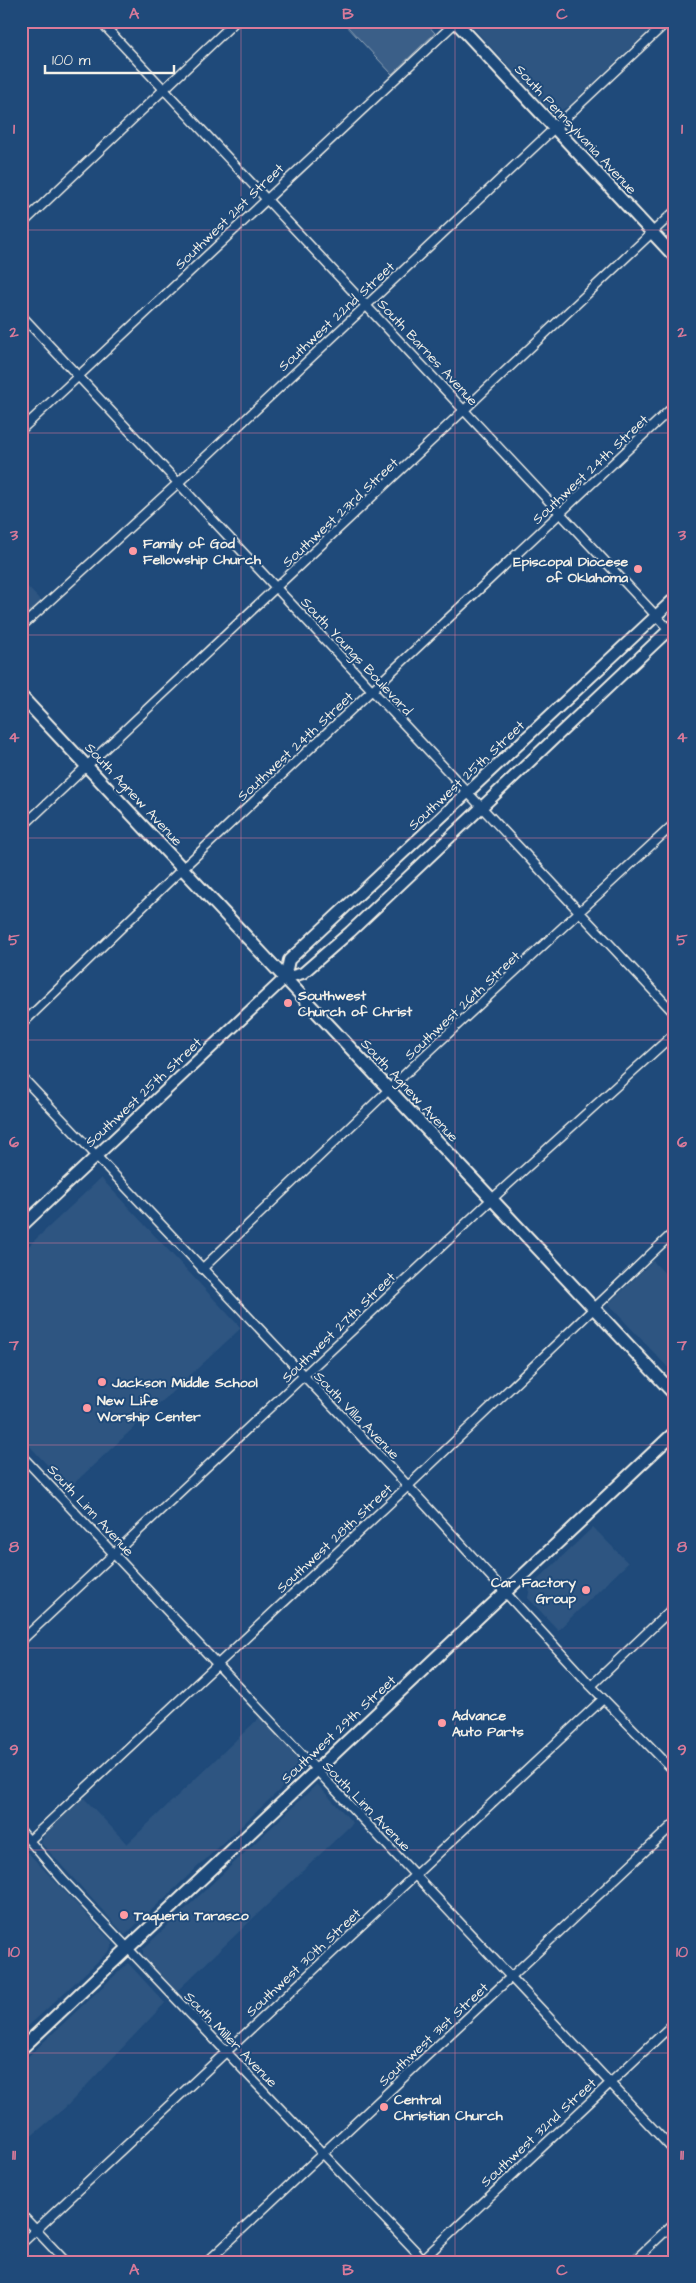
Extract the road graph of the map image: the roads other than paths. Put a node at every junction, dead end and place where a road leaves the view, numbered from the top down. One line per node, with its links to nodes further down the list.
1 (100, 21): 5 (street, South Barnes Avenue)
2 (236, 21): 5 (street)
3 (668, 21): 6 (street, Southwest 22nd Street)
4 (455, 22): 6 (main road, South Pennsylvania Avenue); 7 (street, Southwest 21st Street)
5 (164, 89): 7 (street, South Barnes Avenue); 9 (street)
6 (554, 128): 10 (main road, South Pennsylvania Avenue); 12 (street, Southwest 22nd Street)
7 (266, 199): 12 (street, South Barnes Avenue); 14 (street, Southwest 21st Street)
8 (675, 211): 10 (street, Southwest 23rd Street)
9 (21, 225)
10 (652, 232): 11 (main road, South Pennsylvania Avenue); 16 (street, Southwest 23rd Street)
11 (675, 257)
12 (366, 304): 16 (street, South Barnes Avenue); 18 (street, Southwest 22nd Street)
13 (21, 315): 14 (street, South Youngs Boulevard)
14 (80, 377): 17 (street, Southwest 21st Street); 18 (street, South Youngs Boulevard)
15 (675, 405): 19 (street, Southwest 24th Street)
16 (465, 411): 19 (street, South Barnes Avenue); 20 (street, Southwest 23rd Street)
17 (21, 430)
18 (178, 483): 20 (street, South Youngs Boulevard); 23 (street, Southwest 22nd Street)
19 (560, 514): 22 (street, South Barnes Avenue); 25 (street, Southwest 24th Street)
20 (277, 588): 25 (street, South Youngs Boulevard); 27 (street, Southwest 23rd Street)
21 (675, 598): 22 (street, Southwest 25th Street)
22 (656, 616): 24 (street, South Barnes Avenue); 28 (street, Southwest 25th Street)
23 (21, 627)
24 (673, 630): 29 (street, Southwest 25th Street)
25 (372, 692): 28 (street, South Youngs Boulevard); 32 (street, Southwest 24th Street)
26 (21, 696): 27 (main road, South Agnew Avenue)
27 (86, 765): 31 (street, Southwest 23rd Street); 32 (main road, South Agnew Avenue)
28 (468, 792): 29 (street, South Youngs Boulevard); 34 (street, Southwest 25th Street)
29 (482, 807): 33 (street, South Youngs Boulevard); 34 (street, Southwest 25th Street)
30 (675, 823): 33 (street, Southwest 26th Street)
31 (21, 828)
32 (183, 868): 34 (main road, South Agnew Avenue); 36 (street, Southwest 24th Street)
33 (579, 912): 35 (street, South Youngs Boulevard); 39 (street, Southwest 26th Street)
34 (285, 978): 39 (main road, South Agnew Avenue); 40 (street, Southwest 25th Street)
35 (675, 1014)
36 (21, 1025)
37 (675, 1033): 41 (street, Southwest 27th Street)
38 (21, 1076): 40 (street, South Villa Avenue)
39 (390, 1090): 41 (main road, South Agnew Avenue); 44 (street, Southwest 26th Street)
40 (98, 1155): 42 (street, Southwest 25th Street); 44 (street, South Villa Avenue)
41 (492, 1199): 45 (main road, South Agnew Avenue); 46 (street, Southwest 27th Street)
42 (21, 1227)
43 (675, 1231): 45 (street, Southwest 28th Street)
44 (202, 1269): 46 (street, South Villa Avenue)
45 (593, 1308): 47 (main road, South Agnew Avenue); 50 (street, Southwest 28th Street)
46 (304, 1377): 50 (street, South Villa Avenue); 51 (street, Southwest 27th Street)
47 (675, 1395)
48 (675, 1432): 52 (main road, Southwest 29th Street)
49 (21, 1455): 51 (street, South Linn Avenue)
50 (408, 1486): 52 (street, South Villa Avenue); 55 (street, Southwest 28th Street)
51 (114, 1553): 54 (street, Southwest 27th Street); 55 (street, South Linn Avenue)
52 (505, 1592): 56 (street, South Villa Avenue); 58 (main road, Southwest 29th Street)
53 (675, 1606): 56 (street)
54 (21, 1641)
55 (216, 1664): 58 (street, South Linn Avenue); 62 (street, Southwest 28th Street)
56 (590, 1686): 57 (street, South Villa Avenue)
57 (603, 1699): 59 (street, South Villa Avenue); 63 (street, Southwest 30th Street)
58 (316, 1770): 63 (street, South Linn Avenue); 64 (main road, Southwest 29th Street)
59 (675, 1772)
60 (675, 1824): 65 (street, Southwest 31st Street)
61 (21, 1831): 62 (street, South Miller Avenue)
62 (30, 1840): 64 (street, South Miller Avenue)
63 (415, 1874): 65 (street, South Linn Avenue); 68 (street, Southwest 30th Street)
64 (128, 1948): 67 (main road, Southwest 29th Street); 68 (street, South Miller Avenue)
65 (512, 1977): 69 (street, South Linn Avenue); 71 (street, Southwest 31st Street)
66 (675, 2022): 69 (street, Southwest 32nd Street)
67 (21, 2049)
68 (226, 2052): 71 (street, South Miller Avenue); 74 (street, Southwest 30th Street)
69 (610, 2082): 70 (street, South Linn Avenue); 76 (street, Southwest 32nd Street)
70 (675, 2152)
71 (324, 2153): 76 (street, South Miller Avenue); 78 (street, Southwest 31st Street)
72 (21, 2214): 74 (street)
73 (675, 2222): 79 (street)
74 (36, 2230): 75 (street, Southwest 30th Street); 77 (street)
75 (21, 2244)
76 (423, 2261)
77 (66, 2262)
78 (207, 2262)
79 (633, 2262)

